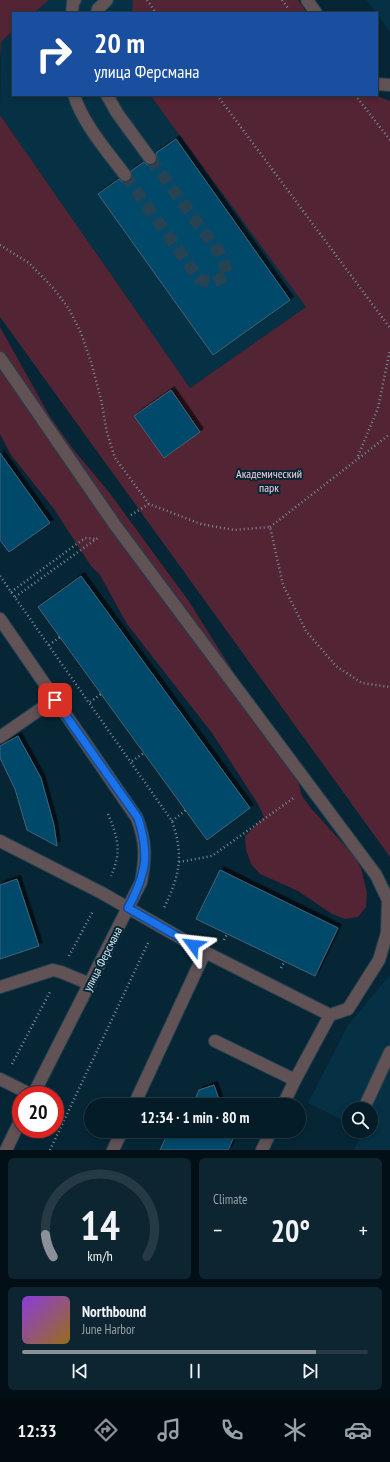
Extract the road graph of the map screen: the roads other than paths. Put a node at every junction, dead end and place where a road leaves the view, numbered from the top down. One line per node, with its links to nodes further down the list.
1 (76, 0): 4 (street)
2 (107, 0): 5 (street)
3 (307, 0): 6 (street)
4 (72, 12)
5 (97, 12)
6 (315, 12)
7 (378, 84): 8 (street)
8 (390, 85)
9 (74, 96): 12 (street)
10 (108, 96): 11 (street)
11 (150, 158)
12 (124, 175)
13 (0, 358): 22 (street)
14 (0, 619): 15 (street, улица Ферсмана)
15 (55, 700): 16 (street); 18 (street, улица Ферсмана)
16 (0, 737)
17 (0, 840): 18 (street)
18 (128, 908): 19 (street); 20 (street, улица Ферсмана)
19 (205, 952): 22 (street); 29 (street)
20 (90, 984): 21 (street); 28 (street, улица Ферсмана)
21 (0, 987)
22 (330, 1015): 26 (street)
23 (215, 1041): 26 (street)
24 (390, 1052): 31 (street)
25 (0, 1079): 27 (street)
26 (295, 1080): 30 (street)
27 (14, 1086)
28 (37, 1086)
29 (137, 1098)
30 (286, 1098)
31 (367, 1102)
32 (12, 1138): 35 (street)
33 (119, 1138): 36 (street)
34 (268, 1138): 37 (street)
35 (6, 1150)
36 (113, 1150)
37 (262, 1150)

